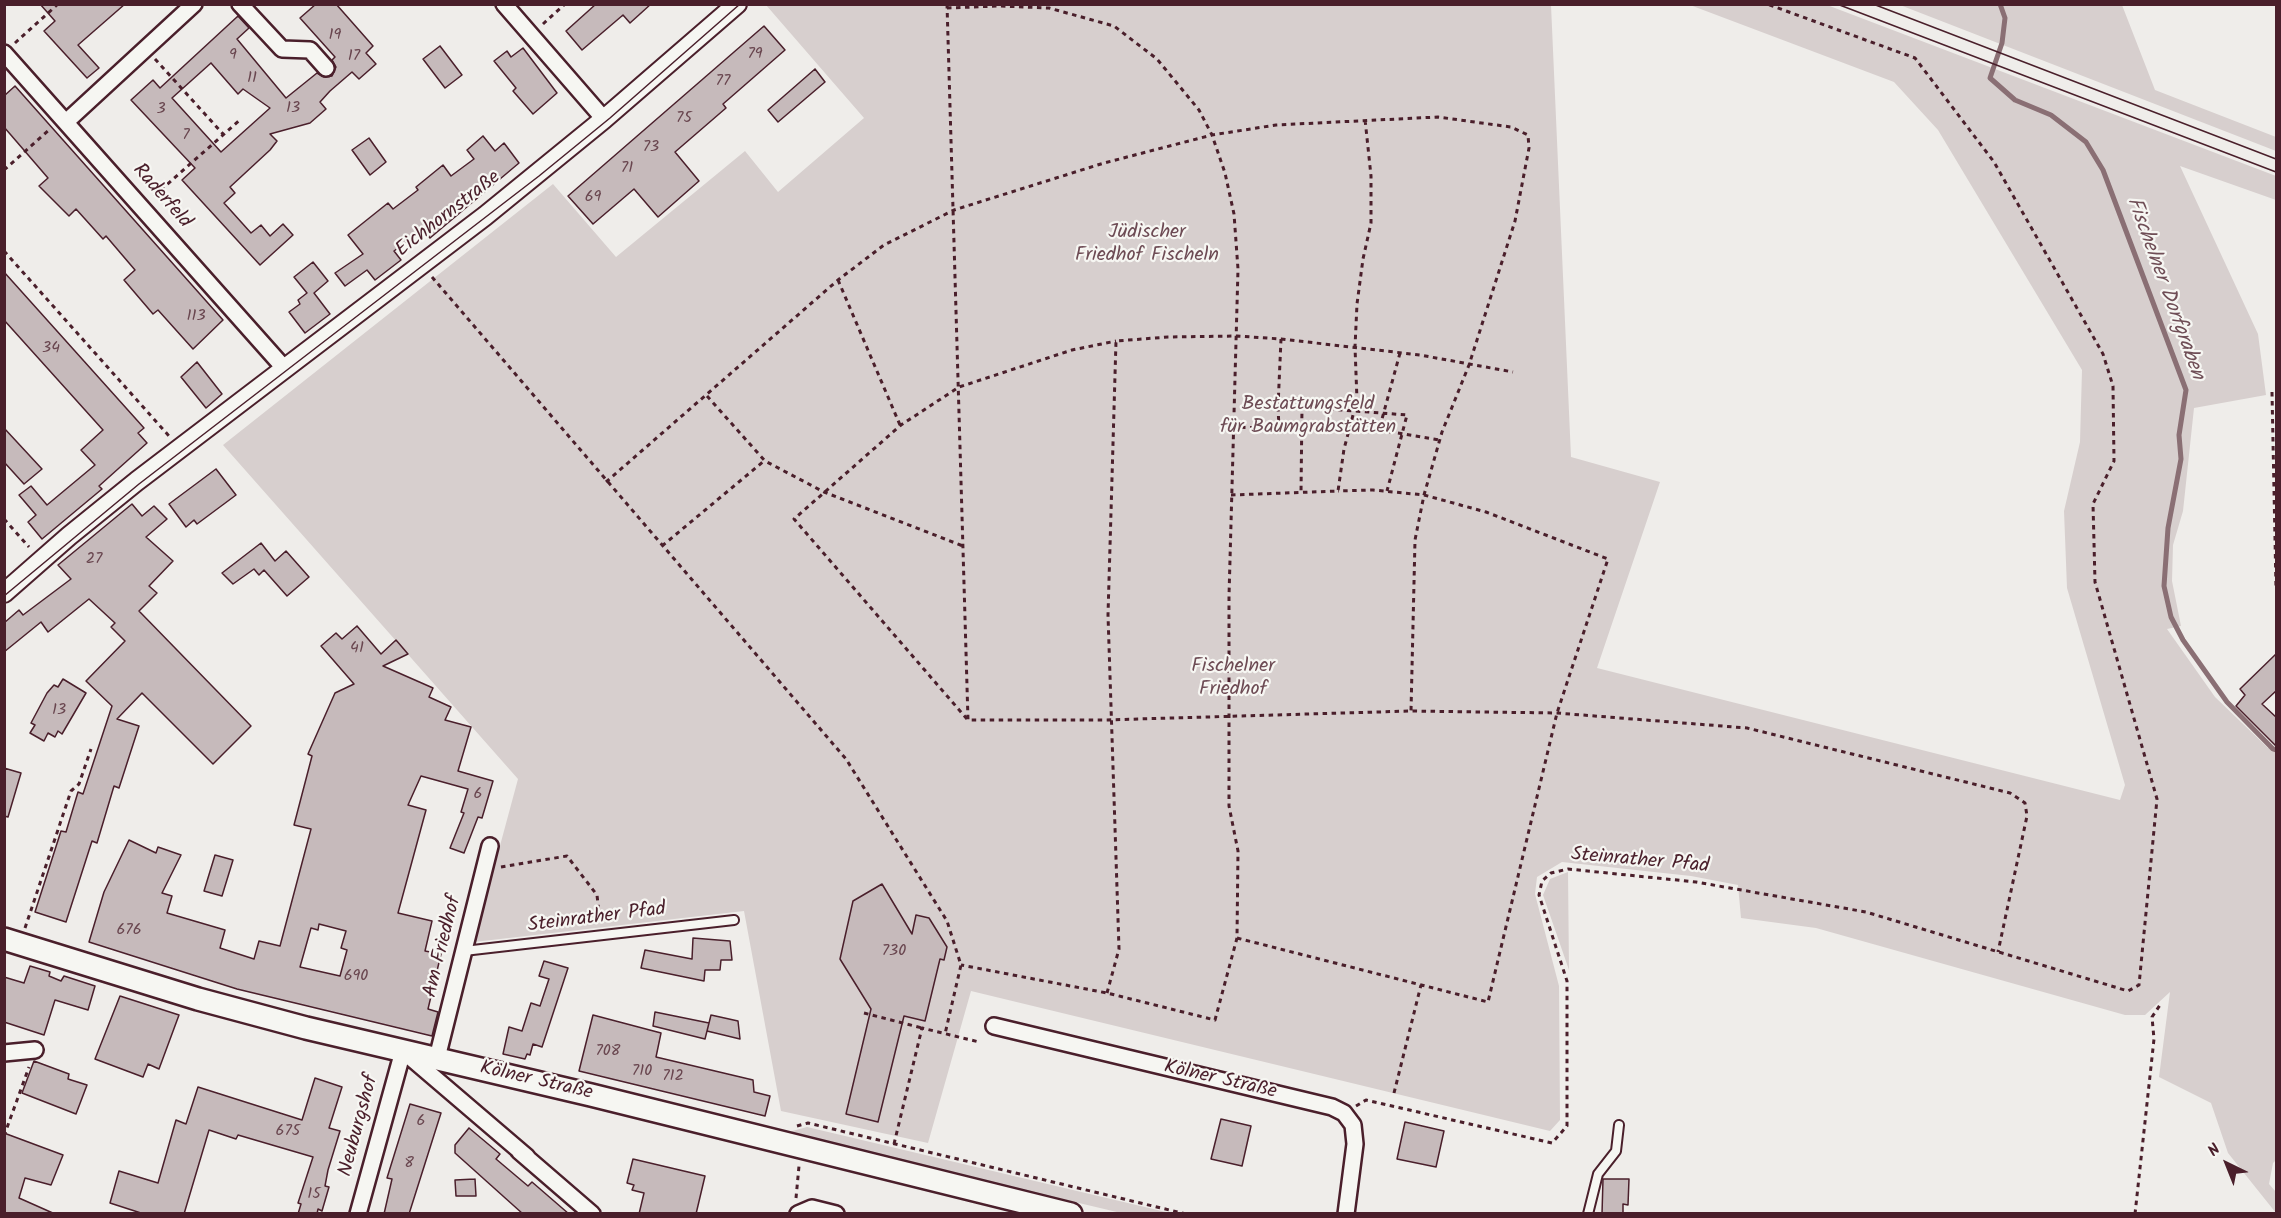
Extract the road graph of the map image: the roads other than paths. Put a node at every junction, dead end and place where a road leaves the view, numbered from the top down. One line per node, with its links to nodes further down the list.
1 (194, 4): 8 (street)
2 (240, 4): 6 (street)
3 (504, 4): 7 (street)
4 (735, 5): 7 (street, Eichhornstraße)
5 (9, 49): 8 (street, Raderfeld)
6 (326, 68)
7 (604, 119): 9 (street, Eichhornstraße)
8 (65, 120): 9 (street, Raderfeld)
9 (285, 369): 10 (street, Eichhornstraße)
10 (4, 593)
11 (490, 846): 14 (street, Am Friedhof)
12 (734, 920): 14 (lane, Steinrather Pfad)
13 (12, 941): 17 (main road, Kölner Straße)
14 (464, 951): 19 (street, Am Friedhof)
15 (994, 1026): 26 (street, Kölner Straße)
16 (35, 1050): 18 (street)
17 (403, 1050): 19 (main road, Kölner Straße); 22 (street, Neuburgshof); 23 (street)
18 (4, 1053)
19 (437, 1058): 25 (main road, Kölner Straße)
20 (1619, 1125): 27 (lane)
21 (799, 1212): 24 (street)
22 (358, 1214)
23 (592, 1214)
24 (836, 1214)
25 (1071, 1214)
26 (1346, 1214)
27 (1588, 1214)

